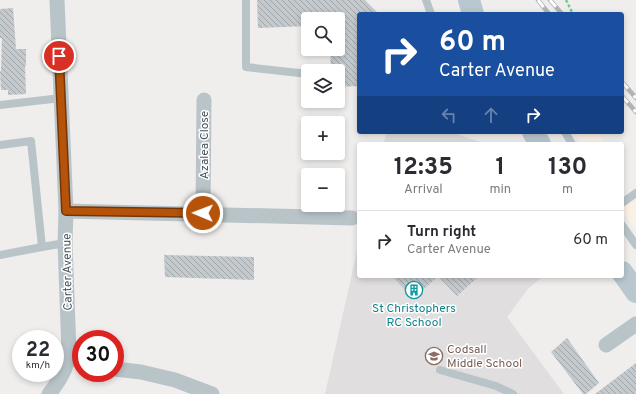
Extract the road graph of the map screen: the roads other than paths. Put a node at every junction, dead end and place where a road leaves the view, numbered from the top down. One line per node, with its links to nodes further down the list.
1 (57, 0): 8 (street, Carter Avenue)
2 (246, 0): 7 (lane)
3 (426, 0): 5 (lane)
4 (469, 0): 6 (street)
5 (430, 12)
6 (472, 12)
7 (301, 73)
8 (61, 98): 10 (lane); 14 (street, Carter Avenue)
9 (204, 100): 15 (street, Azalea Close)
10 (0, 105)
11 (0, 145): 20 (lane)
12 (636, 193): 13 (lane)
13 (624, 202)
14 (66, 211): 15 (street); 18 (street, Carter Avenue)
15 (203, 213): 16 (street)
16 (352, 218)
17 (624, 229): 19 (lane)
18 (65, 243): 20 (lane); 26 (street, Carter Avenue)
19 (636, 245)
20 (42, 247): 21 (lane)
21 (0, 256)
22 (624, 275): 23 (street)
23 (636, 292)
24 (636, 324): 25 (street)
25 (606, 345)
26 (72, 360)
27 (72, 367): 30 (street, Carter Avenue)
28 (440, 370): 32 (lane)
29 (124, 371): 31 (street)
30 (49, 394)
31 (212, 394)
32 (512, 394)

